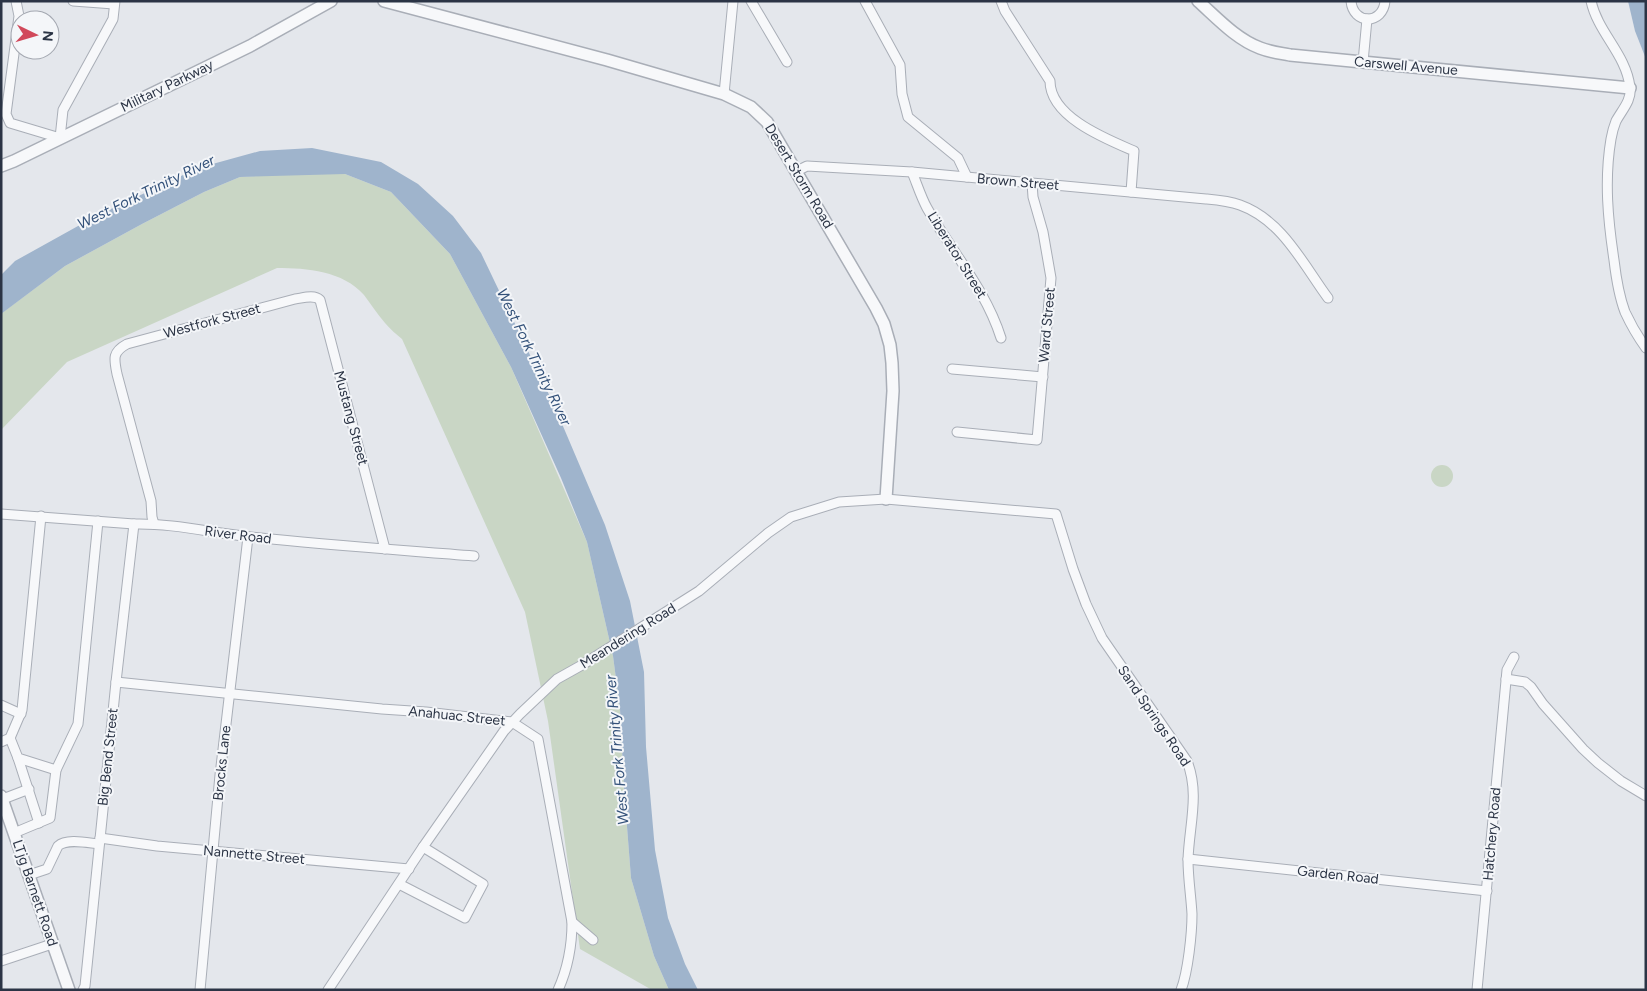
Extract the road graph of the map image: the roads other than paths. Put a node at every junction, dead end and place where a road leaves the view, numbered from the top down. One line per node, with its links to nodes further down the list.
1 (16, 1): 19 (street)
2 (73, 1): 13 (street)
3 (331, 1): 19 (street, Military Parkway)
4 (384, 1): 18 (street, Desert Storm Road)
5 (733, 1): 18 (street)
6 (751, 1): 15 (street)
7 (865, 1): 23 (street)
8 (1001, 1): 25 (street)
9 (1198, 1): 16 (street, Carswell Avenue)
10 (1352, 1): 14 (street)
11 (1385, 1): 14 (street)
12 (1591, 1): 17 (street)
13 (115, 2): 19 (street)
14 (1367, 19): 16 (street)
15 (787, 62)
16 (1363, 62): 17 (street, Carswell Avenue)
17 (1630, 88): 29 (street)
18 (724, 94): 21 (street, Desert Storm Road)
19 (60, 138): 20 (street, Military Parkway)
20 (1, 166)
21 (797, 171): 22 (street, Brown Street); 33 (street, Desert Storm Road)
22 (912, 172): 23 (street, Brown Street); 28 (street, Liberator Street)
23 (967, 177): 24 (street, Brown Street)
24 (1032, 183): 25 (street, Brown Street); 31 (street, Ward Street)
25 (1131, 192): 27 (street, Brown Street)
26 (309, 297): 39 (street, Westfork Street); 41 (street, Mustang Street)
27 (1328, 298)
28 (1001, 338)
29 (1646, 348)
30 (952, 369): 31 (street, Ward Street)
31 (1043, 377): 32 (street)
32 (957, 432)
33 (886, 499): 35 (street, Meandering Road); 49 (street, Meandering Road)
34 (1, 514): 36 (street, River Road)
35 (1056, 514): 61 (street, Sand Springs Road)
36 (41, 516): 37 (street, River Road); 48 (street)
37 (98, 521): 38 (street, River Road); 52 (street)
38 (134, 524): 39 (street, River Road); 45 (street, Big Bend Street)
39 (154, 524): 40 (street, River Road)
40 (248, 537): 41 (street, River Road); 46 (street, Brocks Lane)
41 (385, 549): 42 (street, River Road)
42 (474, 556)
43 (1514, 658): 44 (street, Hatchery Road)
44 (1506, 679): 54 (street); 65 (street, Hatchery Road)
45 (116, 682): 46 (street, Anahuac Street); 58 (street, Big Bend Street)
46 (230, 693): 49 (street, Anahuac Street); 60 (street, Brocks Lane)
47 (1, 706): 48 (street)
48 (21, 714): 50 (street)
49 (512, 722): 59 (street, Meandering Road); 66 (street, Anahuac Street)
50 (6, 740): 51 (street)
51 (18, 758): 52 (street); 53 (street)
52 (56, 770): 56 (street)
53 (29, 789): 55 (street); 56 (street)
54 (1646, 796)
55 (2, 797): 57 (street, LTjg Barnett Road)
56 (39, 823): 57 (street)
57 (14, 833): 63 (street, LTjg Barnett Road)
58 (100, 841): 60 (street, Nannette Street); 63 (street, Nannette Street); 71 (street, Big Bend Street)
59 (424, 847): 62 (street, Meandering Road); 64 (street)
60 (213, 851): 62 (street, Nannette Street); 72 (street, Brocks Lane)
61 (1188, 859): 65 (street, Garden Road); 75 (street, Sand Springs Road)
62 (409, 869): 64 (street, Meandering Road)
63 (29, 875): 68 (street, LTjg Barnett Road)
64 (399, 884): 73 (street, Meandering Road)
65 (1487, 890): 76 (street, Hatchery Road)
66 (572, 922): 67 (street); 74 (street, Anahuac Street)
67 (593, 940)
68 (52, 944): 69 (street); 70 (street, LTjg Barnett Road)
69 (1, 961)
70 (69, 990)
71 (83, 990)
72 (200, 990)
73 (328, 990)
74 (558, 990)
75 (1181, 990)
76 (1478, 990)

